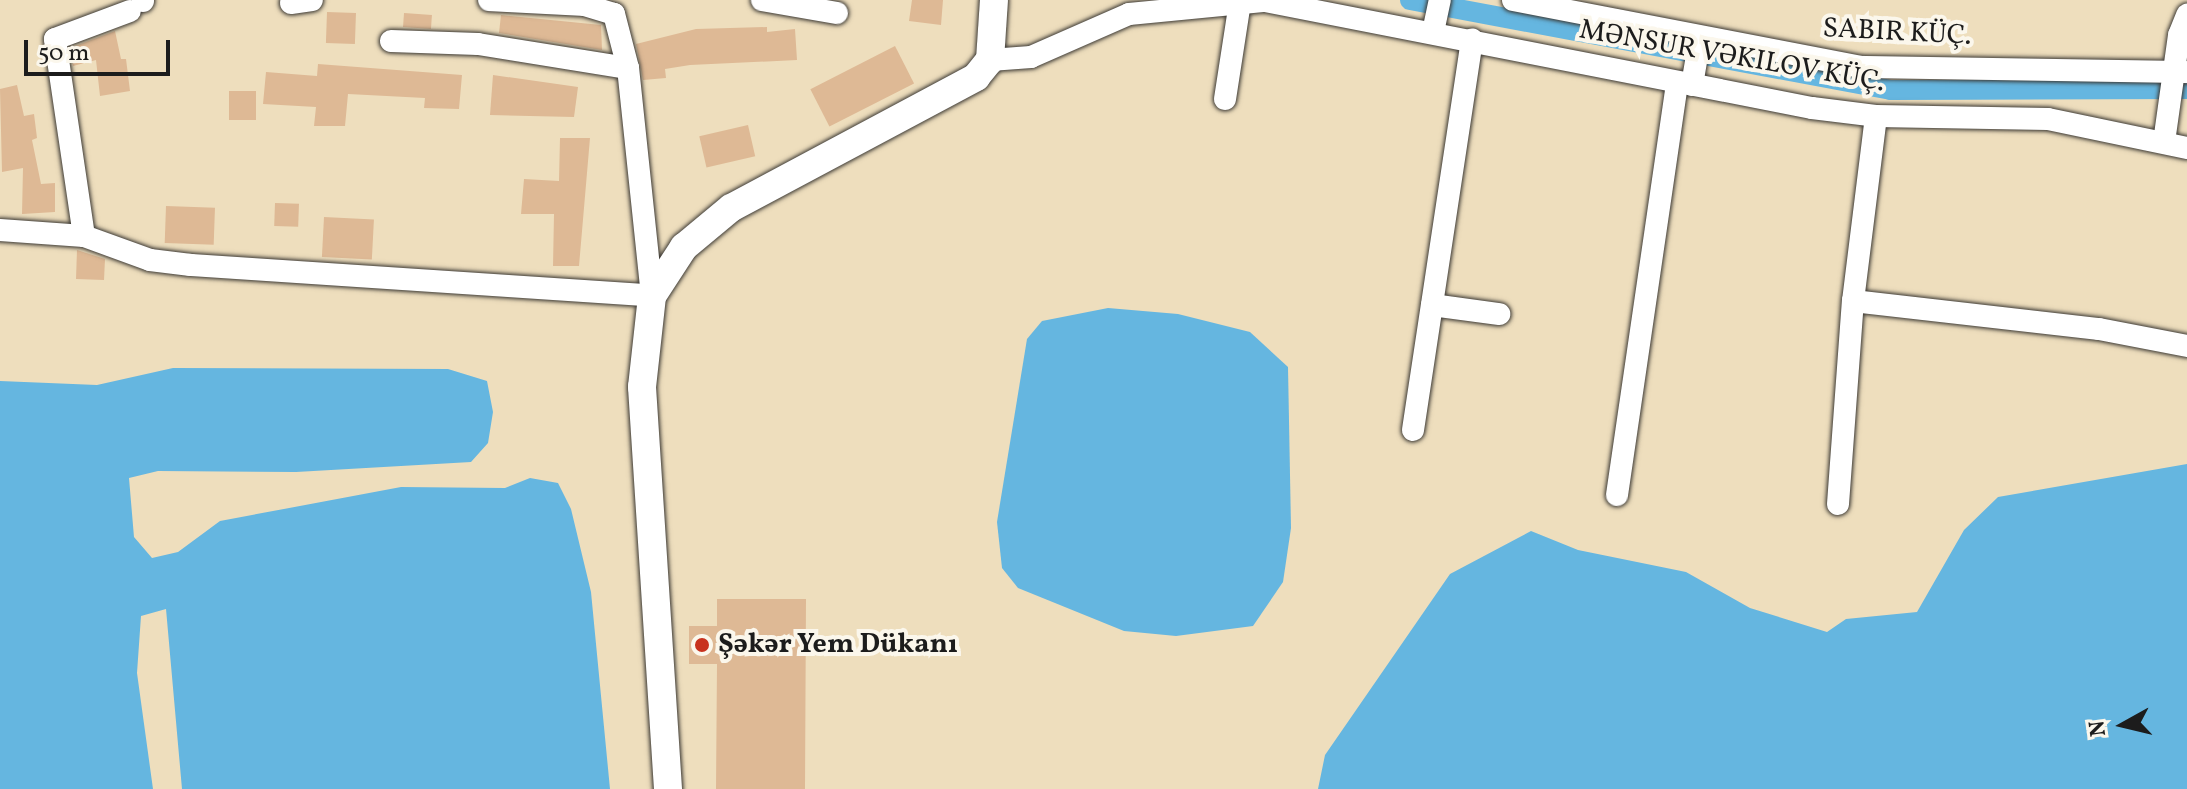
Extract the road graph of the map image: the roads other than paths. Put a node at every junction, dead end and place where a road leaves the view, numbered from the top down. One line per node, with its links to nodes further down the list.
1 (489, 0): 9 (street)
2 (762, 0): 10 (street)
3 (994, 0): 16 (street)
4 (1440, 0): 12 (street)
5 (1513, 0): 13 (street, SABIR KÜÇ.)
6 (1240, 2): 8 (street, MƏNSUR VƏKILOV KÜÇ.); 16 (street, MƏNSUR VƏKILOV KÜÇ.); 20 (street)
7 (139, 4): 25 (street)
8 (1331, 6): 12 (street, MƏNSUR VƏKILOV KÜÇ.)
9 (621, 7): 17 (street)
10 (837, 13)
11 (2187, 15): 18 (street)
12 (1433, 32): 14 (street, MƏNSUR VƏKILOV KÜÇ.)
13 (1700, 38): 18 (street, SABIR KÜÇ.); 19 (street)
14 (1472, 39): 19 (street, MƏNSUR VƏKILOV KÜÇ.); 28 (street)
15 (391, 41): 17 (street)
16 (990, 60): 26 (street)
17 (628, 68): 26 (street)
18 (2180, 71): 22 (street)
19 (1684, 84): 21 (street, MƏNSUR VƏKILOV KÜÇ.); 32 (street)
20 (1225, 99)
21 (1876, 116): 22 (street, MƏNSUR VƏKILOV KÜÇ.); 27 (street)
22 (2164, 142): 23 (street, MƏNSUR VƏKILOV KÜÇ.)
23 (2187, 148)
24 (0, 230): 25 (street)
25 (84, 236): 26 (street)
26 (652, 296): 34 (street)
27 (1853, 301): 30 (street); 33 (street)
28 (1432, 305): 29 (street); 31 (street)
29 (1499, 314)
30 (2187, 346)
31 (1413, 430)
32 (1617, 495)
33 (1838, 504)
34 (668, 789)

